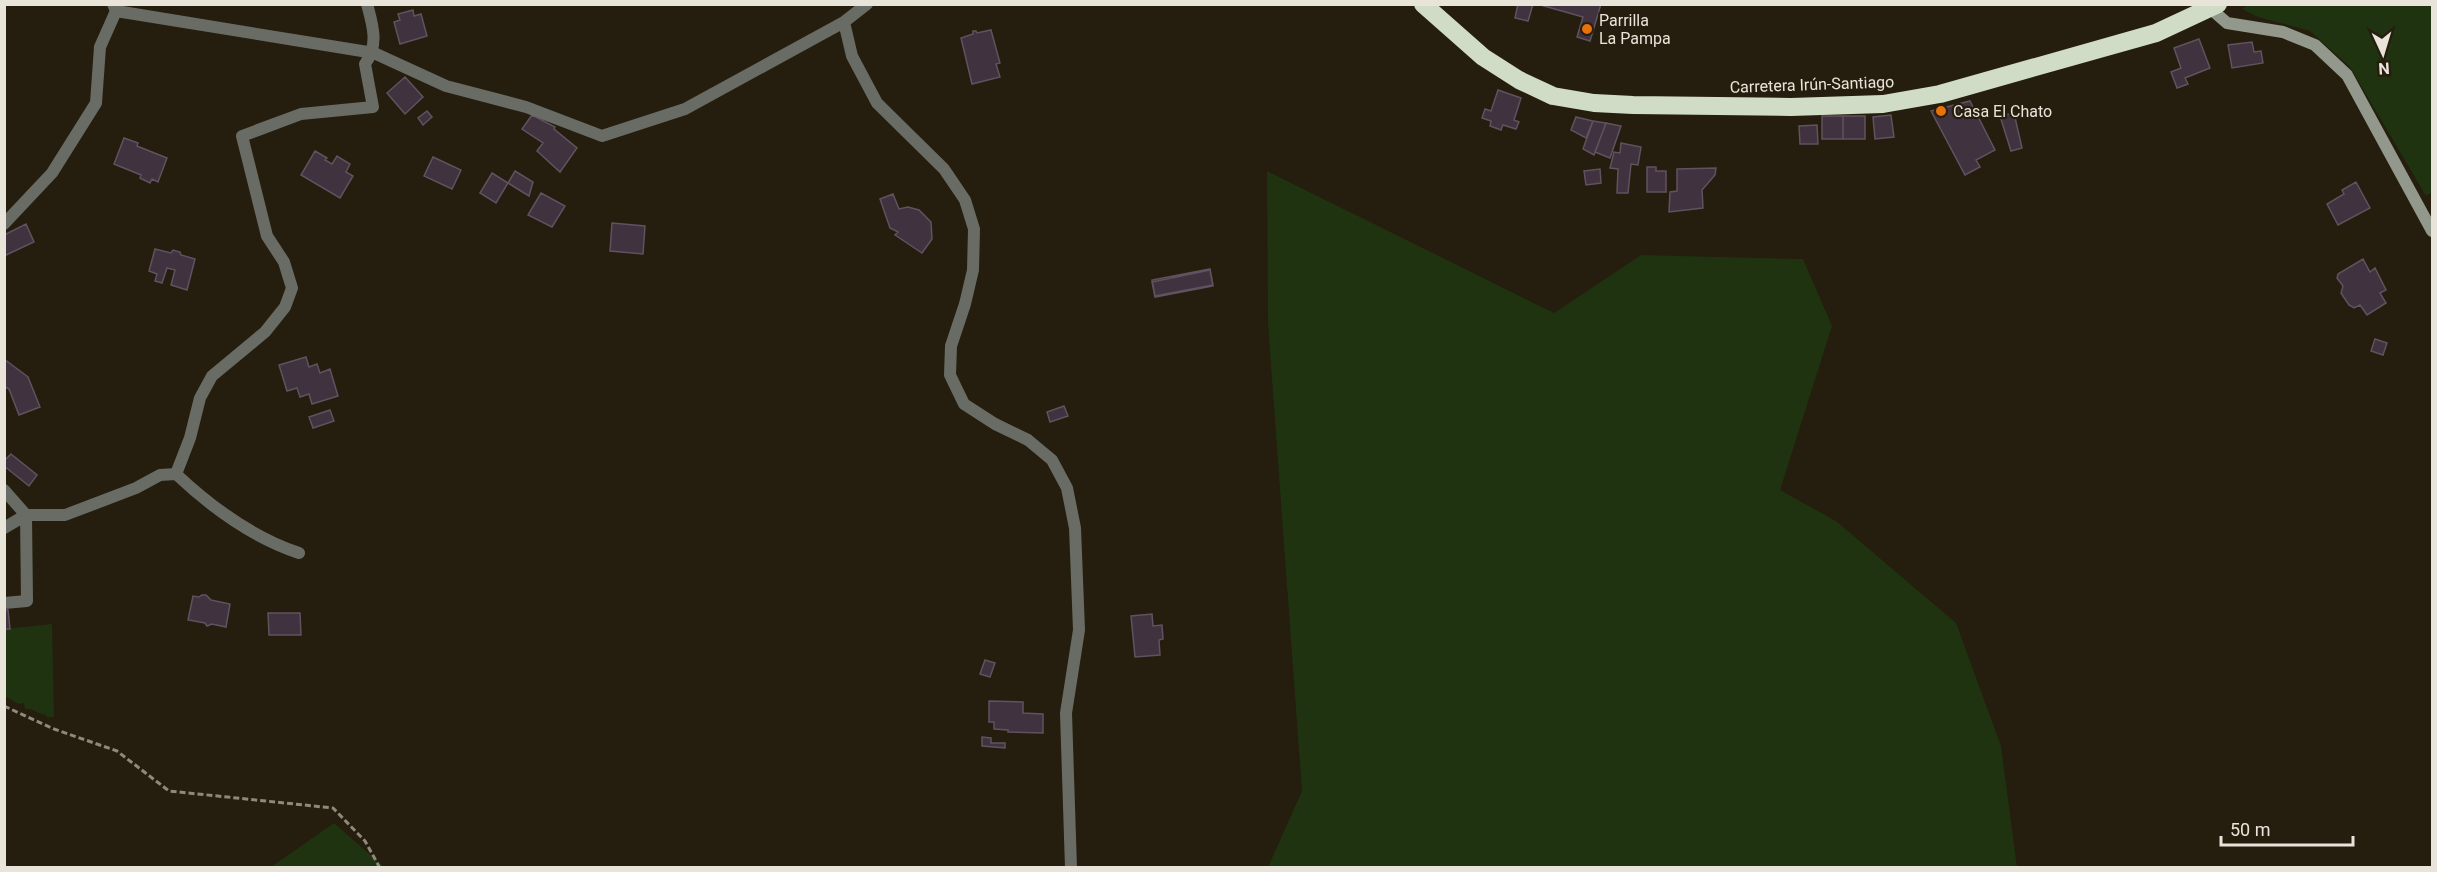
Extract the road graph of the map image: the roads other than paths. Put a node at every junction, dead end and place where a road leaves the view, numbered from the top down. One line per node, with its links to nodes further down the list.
1 (367, 4): 7 (street)
2 (867, 4): 6 (street)
3 (1423, 4): 4 (highway, Carretera Irún-Santiago)
4 (2215, 7): 9 (street)
5 (114, 8): 7 (street); 8 (street)
6 (844, 22): 7 (street); 16 (street)
7 (374, 53): 10 (street)
8 (4, 224)
9 (2433, 231)
10 (176, 474): 12 (street); 14 (street)
11 (4, 490): 12 (street)
12 (27, 515): 13 (street); 15 (street)
13 (4, 528)
14 (298, 553)
15 (4, 603)
16 (1071, 867)

